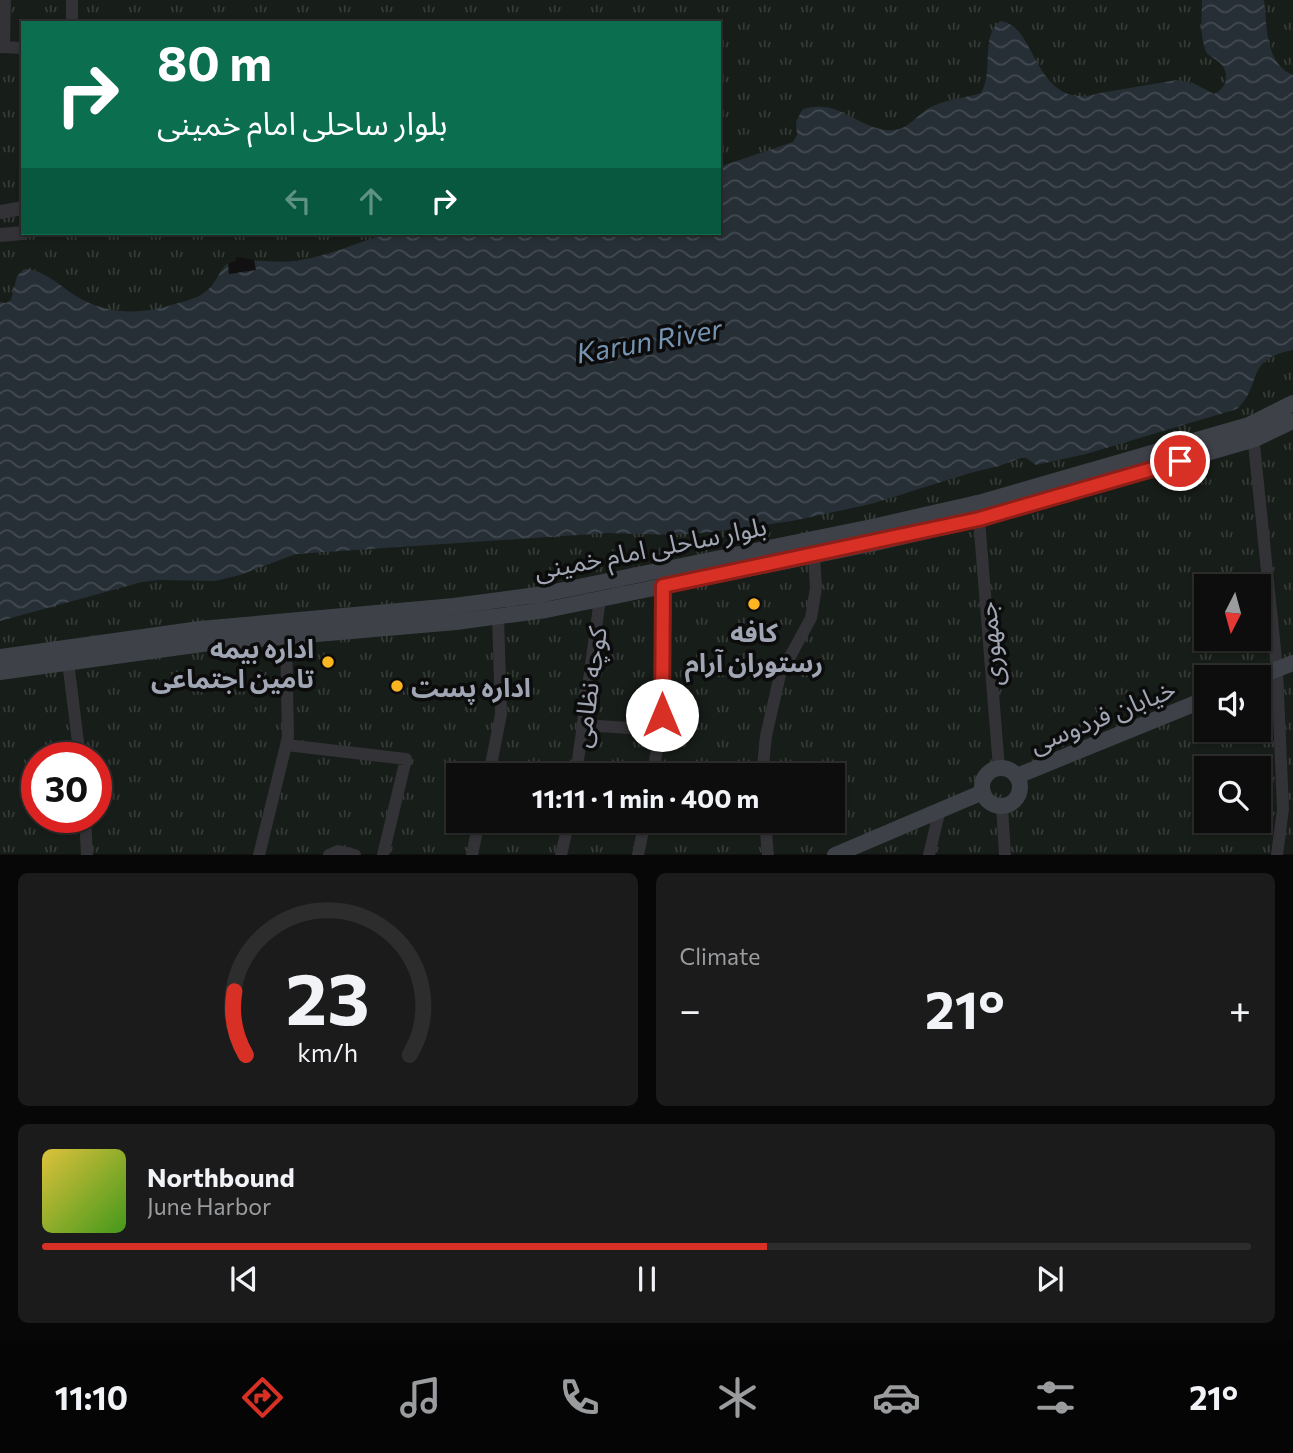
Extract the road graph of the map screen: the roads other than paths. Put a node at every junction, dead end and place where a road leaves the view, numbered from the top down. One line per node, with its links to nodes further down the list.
1 (5, 0): 4 (street)
2 (72, 0): 3 (street)
3 (72, 21)
4 (2, 47): 5 (street)
5 (21, 48)
6 (21, 208): 7 (street)
7 (0, 212)
8 (21, 233): 9 (street)
9 (0, 235)
10 (1293, 403): 12 (main road, بلوار ساحلی امام خمینی)
11 (1293, 421): 12 (main road, بلوار ساحلی امام خمینی)
12 (1252, 432): 13 (main road, بلوار ساحلی امام خمینی); 22 (street)
13 (978, 511): 14 (main road, بلوار ساحلی امام خمینی); 19 (main road, بلوار ساحلی امام خمینی); 34 (street, جمهوری)
14 (814, 555): 15 (main road, بلوار ساحلی امام خمینی); 33 (street)
15 (663, 586): 16 (main road, بلوار ساحلی امام خمینی); 27 (street)
16 (600, 598): 17 (main road, بلوار ساحلی امام خمینی); 26 (street, کوچه نظامی)
17 (498, 616): 18 (main road, بلوار ساحلی امام خمینی); 30 (street)
18 (286, 637): 19 (main road, بلوار ساحلی امام خمینی); 29 (street)
19 (67, 655): 20 (main road, بلوار ساحلی امام خمینی); 23 (main road, بلوار ساحلی امام خمینی); 28 (street)
20 (0, 657)
21 (1293, 663): 22 (main road)
22 (1277, 669): 24 (main road); 39 (street)
23 (0, 672)
24 (1271, 672)
25 (1194, 704): 35 (main road, خیابان فردوسی)
26 (583, 725): 27 (street); 31 (street, کوچه نظامی)
27 (660, 730): 32 (street)
28 (78, 742)
29 (286, 745): 46 (street); 49 (street)
30 (491, 763)
31 (578, 763)
32 (655, 763)
33 (763, 763)
34 (999, 768): 35 (main road); 36 (main road)
35 (1017, 776): 37 (main road)
36 (983, 792): 37 (main road); 38 (main road)
37 (1002, 807): 56 (street)
38 (940, 809): 54 (main road); 55 (street)
39 (1288, 809): 57 (street)
40 (86, 833): 45 (street)
41 (477, 833): 50 (street)
42 (566, 833): 51 (street)
43 (643, 833): 52 (street)
44 (766, 833): 53 (street)
45 (87, 855)
46 (259, 855)
47 (329, 855): 48 (street)
48 (355, 855)
49 (383, 855)
50 (472, 855)
51 (561, 855)
52 (638, 855)
53 (768, 855)
54 (835, 855)
55 (929, 855)
56 (1005, 855)
57 (1277, 855)

